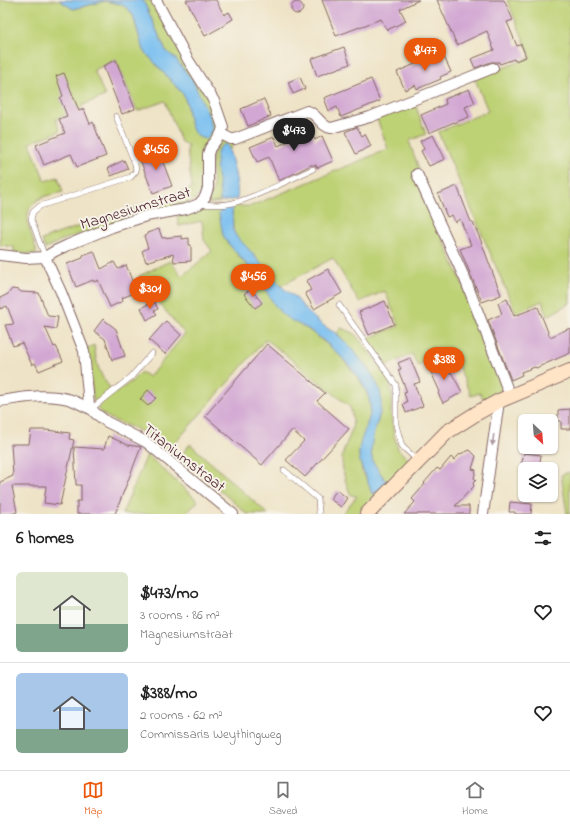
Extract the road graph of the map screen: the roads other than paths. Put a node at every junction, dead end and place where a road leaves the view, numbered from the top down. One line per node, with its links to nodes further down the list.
1 (156, 0): 4 (street)
2 (493, 68): 4 (street)
3 (116, 116): 9 (lane)
4 (221, 134): 7 (street, Magnesiumstraat)
5 (313, 169): 7 (lane)
6 (418, 174): 13 (street)
7 (199, 204): 9 (street, Magnesiumstraat)
8 (0, 255): 9 (street, Magnesiumstraat)
9 (45, 257): 15 (street)
10 (339, 306): 16 (lane)
11 (152, 352): 15 (lane)
12 (570, 371): 13 (main road)
13 (504, 399): 16 (main road); 22 (street, one-way to 22)
14 (0, 401): 15 (street, Titaniumstraat)
15 (91, 409): 18 (street, Titaniumstraat)
16 (415, 465): 20 (main road); 21 (main road)
17 (284, 470): 19 (lane)
18 (233, 514)
19 (319, 514)
20 (367, 514)
21 (377, 514)
22 (483, 514)

